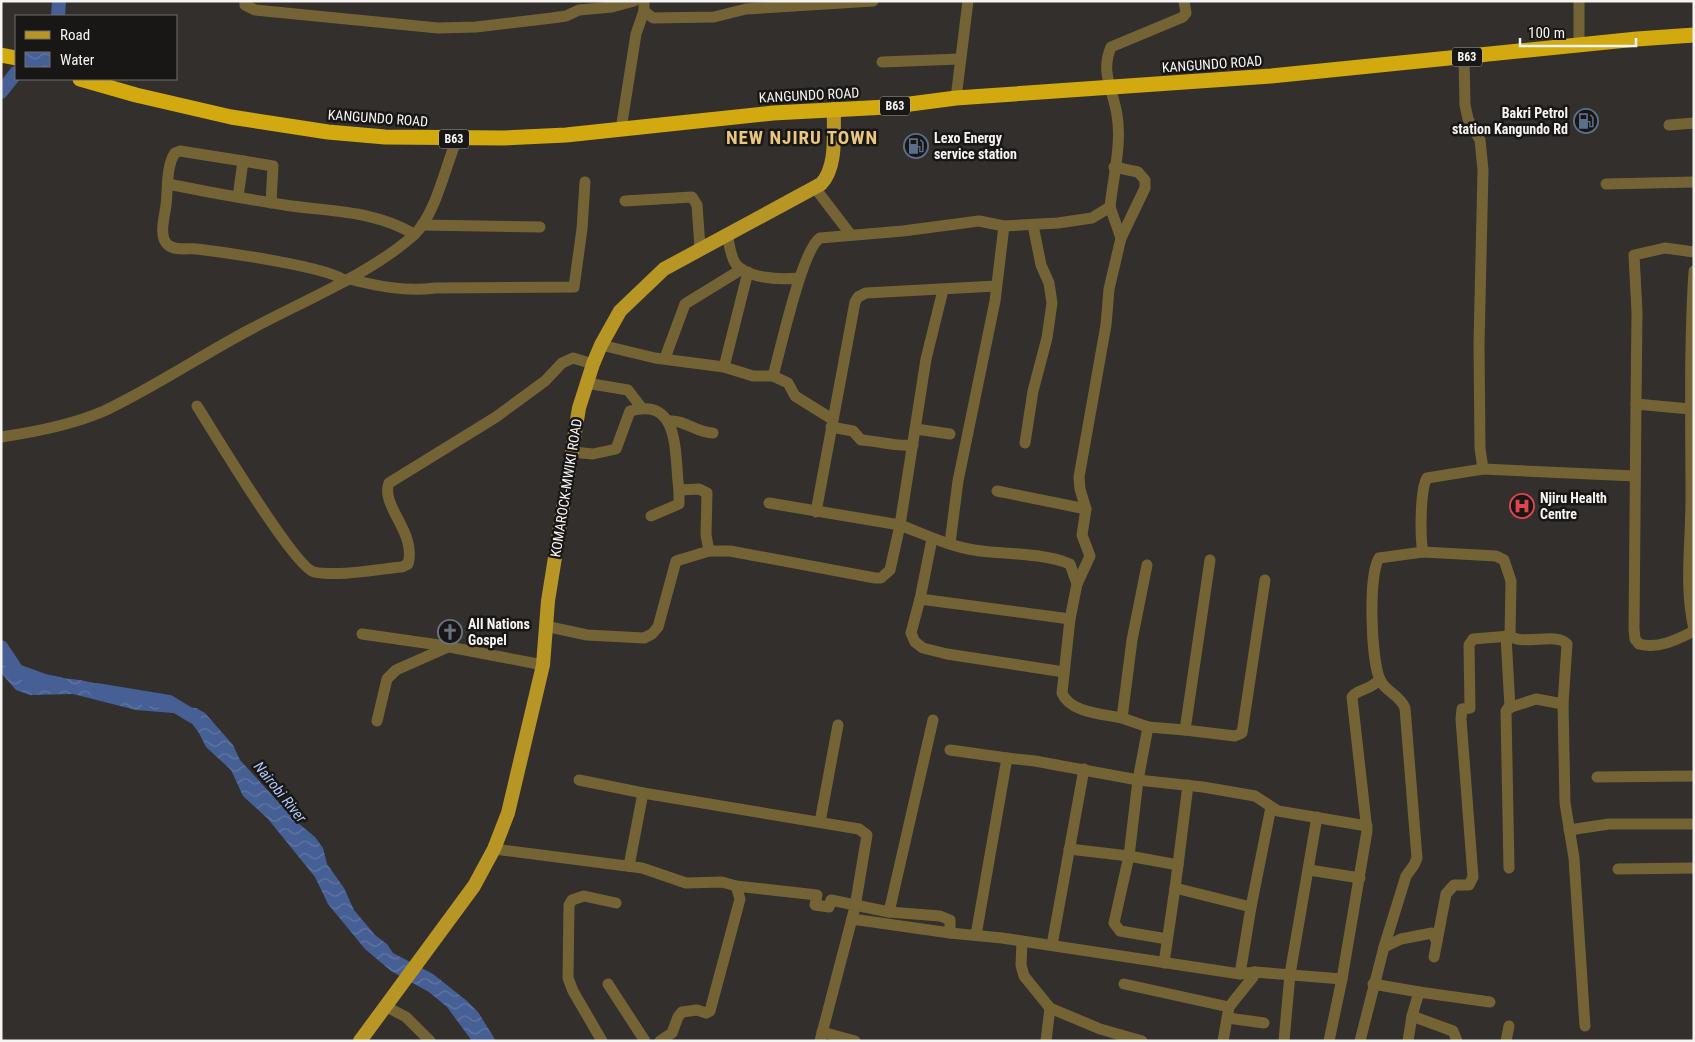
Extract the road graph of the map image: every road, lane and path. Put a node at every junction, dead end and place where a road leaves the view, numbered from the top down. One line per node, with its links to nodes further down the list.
1 (245, 1): 7 (street)
2 (634, 1): 7 (street)
3 (873, 1): 8 (street)
4 (968, 1): 12 (street)
5 (1184, 1): 15 (street)
6 (1579, 1): 10 (street)
7 (579, 6)
8 (644, 6): 20 (street)
9 (1694, 35): 10 (highway, KANGUNDO ROAD / B63)
10 (1579, 44): 11 (highway, KANGUNDO ROAD / B63)
11 (1464, 58): 15 (highway, KANGUNDO ROAD / B63); 70 (street)
12 (959, 59): 13 (street); 16 (street)
13 (882, 62)
14 (84, 80): 21 (highway, KANGUNDO ROAD / B63)
15 (1109, 89): 16 (highway, KANGUNDO ROAD / B63); 23 (street)
16 (956, 98): 17 (highway, KANGUNDO ROAD / B63)
17 (834, 109): 20 (highway, KANGUNDO ROAD / B63); 28 (main road, KOMAROCK-MWIKI ROAD)
18 (1694, 123): 19 (street)
19 (1669, 125)
20 (621, 129): 21 (highway, KANGUNDO ROAD / B63)
21 (457, 139): 33 (street)
22 (243, 161): 26 (street); 29 (street); 31 (street)
23 (1114, 167): 32 (street); 40 (street)
24 (584, 182): 46 (street)
25 (1694, 182): 27 (street)
26 (168, 184): 29 (street); 46 (street)
27 (1606, 184)
28 (815, 188): 38 (main road, KOMAROCK-MWIKI ROAD); 39 (street)
29 (238, 197): 31 (street)
30 (626, 201): 41 (street)
31 (271, 202): 37 (street)
32 (1110, 208): 35 (street); 40 (street)
33 (422, 225): 36 (street); 37 (street)
34 (1004, 226): 35 (street); 39 (street); 47 (street)
35 (1033, 226): 67 (street)
36 (540, 227)
37 (414, 234): 46 (street)
38 (727, 234): 41 (main road, KOMAROCK-MWIKI ROAD); 43 (street)
39 (851, 235): 45 (street)
40 (1121, 238): 75 (street)
41 (700, 248): 50 (main road, KOMAROCK-MWIKI ROAD)
42 (1694, 252): 57 (street)
43 (745, 271): 45 (street); 52 (street); 54 (street)
44 (1694, 271): 49 (street)
45 (799, 278): 55 (street)
46 (347, 280): 66 (street)
47 (996, 286): 48 (street); 81 (street)
48 (943, 290): 62 (street); 63 (street)
49 (1693, 305): 51 (street)
50 (601, 345): 52 (street); 53 (main road, KOMAROCK-MWIKI ROAD)
51 (1692, 356): 60 (street)
52 (664, 358): 54 (street)
53 (593, 364): 56 (main road, KOMAROCK-MWIKI ROAD); 58 (street)
54 (724, 367): 55 (street)
55 (773, 376): 62 (street)
56 (586, 383): 59 (street); 69 (main road, KOMAROCK-MWIKI ROAD)
57 (1636, 404): 60 (street); 71 (street)
58 (197, 406)
59 (641, 408): 61 (street); 69 (street)
60 (1690, 409): 78 (street)
61 (670, 422): 64 (street); 72 (street)
62 (832, 423): 68 (street); 76 (street)
63 (916, 429): 65 (street); 68 (street)
64 (713, 433)
65 (950, 434)
66 (1, 437)
67 (1025, 443)
68 (913, 445): 79 (street)
69 (572, 452): 90 (main road, KOMAROCK-MWIKI ROAD)
70 (1483, 469): 71 (street); 83 (street)
71 (1635, 476): 91 (street)
72 (679, 490): 77 (street); 82 (street)
73 (997, 492): 75 (street)
74 (769, 503): 76 (street)
75 (1086, 509): 87 (street)
76 (816, 512): 79 (street)
77 (651, 516)
78 (1692, 518): 91 (street)
79 (900, 525): 80 (street); 82 (street)
80 (932, 539): 81 (street); 88 (street)
81 (950, 543): 87 (street)
82 (709, 551): 90 (street)
83 (1422, 552): 93 (street); 97 (street)
84 (1210, 560): 105 (street)
85 (1147, 565): 100 (street)
86 (1265, 580): 105 (street)
87 (1077, 584): 89 (street)
88 (920, 599): 89 (street); 96 (street)
89 (1070, 618): 96 (street)
90 (545, 626): 95 (main road, KOMAROCK-MWIKI ROAD)
91 (1694, 630)
92 (362, 634): 94 (street)
93 (1508, 636): 98 (street); 99 (street); 141 (street)
94 (448, 647): 95 (street); 102 (street)
95 (543, 665): 121 (main road, KOMAROCK-MWIKI ROAD)
96 (1064, 672): 100 (street)
97 (1380, 679): 119 (street); 144 (street)
98 (1563, 704): 99 (street); 120 (street)
99 (1510, 708): 126 (street)
100 (1122, 718): 104 (street)
101 (933, 720): 136 (street)
102 (377, 721)
103 (838, 725): 117 (street)
104 (1148, 727): 105 (street); 112 (street)
105 (1185, 730)
106 (950, 750): 107 (street)
107 (1007, 758): 108 (street); 139 (street)
108 (1084, 769): 112 (street); 122 (street)
109 (1694, 776): 110 (street)
110 (1597, 777)
111 (579, 780): 114 (street)
112 (1138, 780): 113 (street); 123 (street)
113 (1188, 785): 115 (street); 124 (street)
114 (643, 793): 117 (street); 125 (street)
115 (1271, 807): 116 (street); 135 (street)
116 (1317, 817): 119 (street); 129 (street)
117 (820, 822): 134 (street)
118 (1694, 824): 120 (street)
119 (1367, 826): 130 (street)
120 (1569, 830): 162 (street)
121 (494, 849): 125 (street); 156 (main road, KOMAROCK-MWIKI ROAD)
122 (1069, 849): 123 (street); 143 (street)
123 (1129, 856): 124 (street); 140 (street)
124 (1178, 865): 132 (street)
125 (629, 866): 131 (street)
126 (1510, 868)
127 (1694, 868): 128 (street)
128 (1618, 869)
129 (1309, 870): 130 (street); 149 (street)
130 (1360, 878): 150 (street)
131 (736, 886): 134 (street); 168 (street)
132 (1175, 888): 135 (street); 140 (street)
133 (616, 903): 166 (street)
134 (855, 906): 136 (street); 137 (street)
135 (1251, 907): 148 (street)
136 (889, 912): 138 (street)
137 (852, 919): 138 (street); 163 (street)
138 (950, 933): 139 (street)
139 (976, 936): 142 (street)
140 (1167, 939): 146 (street)
141 (1437, 941): 144 (street); 145 (street)
142 (1022, 942): 143 (street); 157 (street)
143 (1052, 945): 146 (street)
144 (1384, 947): 153 (street)
145 (1434, 957)
146 (1164, 963): 148 (street)
147 (1255, 972): 148 (street); 149 (street); 158 (street)
148 (1240, 974)
149 (1290, 974): 150 (street); 173 (street)
150 (1342, 980): 174 (street)
151 (608, 984): 167 (street)
152 (1124, 984): 158 (street)
153 (1373, 984): 154 (street); 175 (street)
154 (1420, 992): 155 (street); 159 (street)
155 (1490, 1002)
156 (385, 1006): 164 (main road, KOMAROCK-MWIKI ROAD); 165 (street)
157 (1050, 1008): 170 (street); 171 (street)
158 (1229, 1013): 160 (street); 172 (street)
159 (1412, 1016): 176 (street); 177 (street)
160 (1264, 1022)
161 (1509, 1026): 178 (street)
162 (1585, 1026)
163 (821, 1036): 169 (street)
164 (360, 1041)
165 (430, 1041)
166 (602, 1041)
167 (644, 1041)
168 (660, 1041)
169 (855, 1041)
170 (1046, 1041)
171 (1142, 1041)
172 (1223, 1041)
173 (1284, 1041)
174 (1329, 1041)
175 (1360, 1041)
176 (1408, 1041)
177 (1456, 1041)
178 (1506, 1041)

